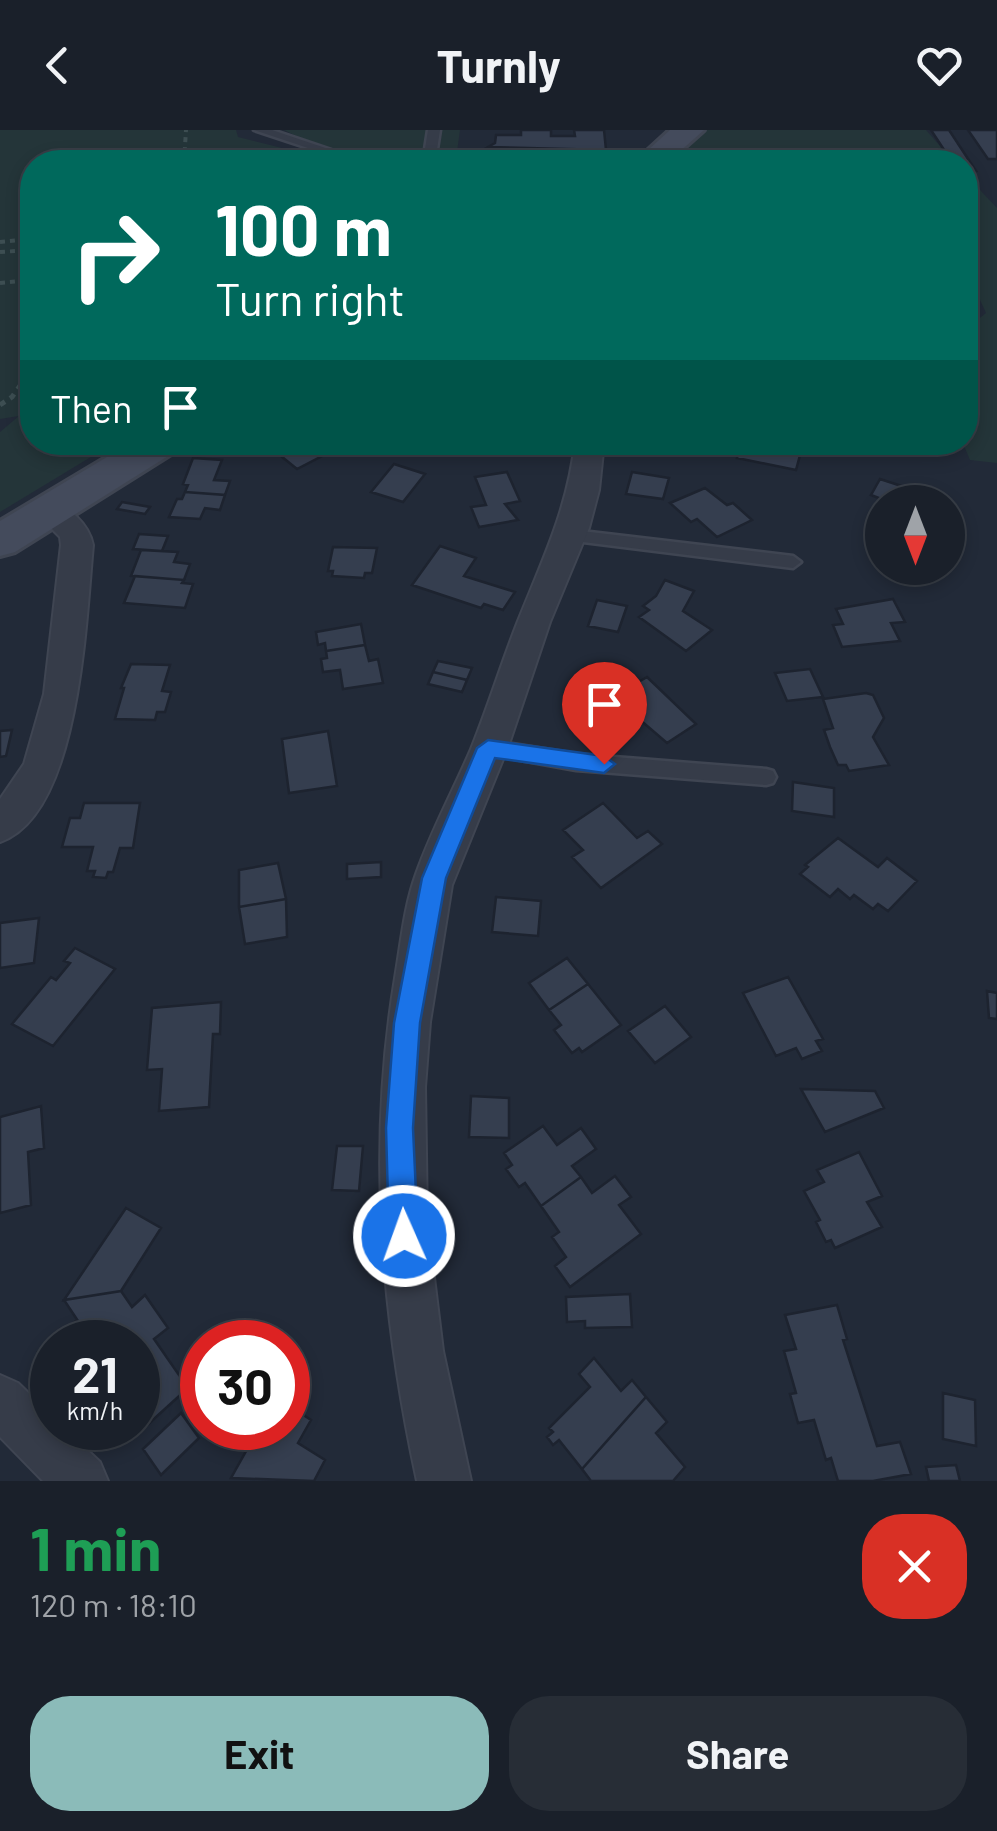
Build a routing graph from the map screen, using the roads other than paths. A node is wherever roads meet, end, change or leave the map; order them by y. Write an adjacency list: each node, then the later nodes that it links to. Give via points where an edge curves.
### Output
1 (260, 130): 3 (lane)
2 (689, 130): 4 (street)
3 (323, 150)
4 (665, 150)
5 (140, 455): 7 (street)
6 (589, 455): 8 (street)
7 (48, 510): 9 (street); 13 (street, via 75,533 77,545 62,678 43,764)
8 (573, 536): 10 (lane); 11 (street)
9 (0, 541)
10 (793, 562)
11 (488, 748): 12 (lane); 16 (street, via 434,878 407,1023 400,1128 404,1236 421,1375)
12 (766, 777)
13 (0, 826)
14 (0, 1401): 15 (street)
15 (81, 1481)
16 (444, 1481)

